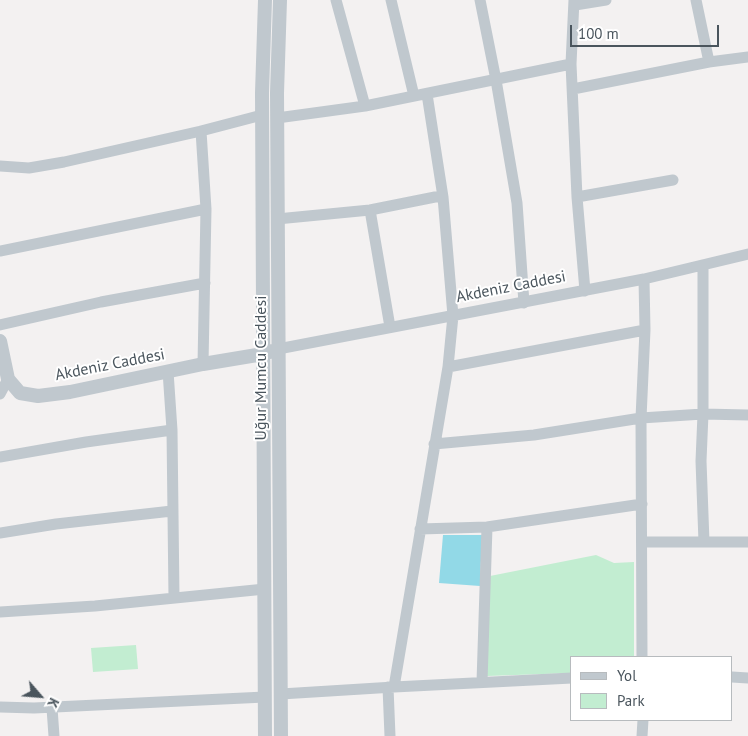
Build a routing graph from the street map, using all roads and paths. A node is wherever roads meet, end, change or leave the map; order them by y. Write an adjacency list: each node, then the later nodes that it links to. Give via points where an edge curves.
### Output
1 (265, 0): 17 (street, Uğur Mumcu Caddesi)
2 (280, 0): 18 (street, Uğur Mumcu Caddesi)
3 (336, 0): 16 (street)
4 (391, 0): 15 (street)
5 (480, 0): 12 (street)
6 (606, 0): 8 (street)
7 (696, 0): 10 (street)
8 (574, 2): 11 (street)
9 (748, 57): 10 (street)
10 (709, 62): 13 (street)
11 (571, 64): 12 (street); 13 (street)
12 (496, 80): 14 (street); 33 (street, via 517,203)
13 (573, 89): 23 (street)
14 (427, 94): 15 (street); 22 (street)
15 (414, 96): 16 (street)
16 (365, 106): 18 (street)
17 (262, 115): 19 (street); 40 (street, Uğur Mumcu Caddesi)
18 (277, 118): 26 (street, Uğur Mumcu Caddesi)
19 (201, 131): 20 (street, via 64,162 29,168); 24 (street)
20 (0, 166)
21 (673, 180): 23 (street)
22 (443, 197): 25 (street); 34 (street)
23 (577, 197): 32 (street)
24 (206, 210): 27 (street); 31 (street)
25 (370, 210): 26 (street); 36 (street)
26 (277, 219): 39 (street, Uğur Mumcu Caddesi)
27 (0, 251)
28 (748, 254): 29 (street, Akdeniz Caddesi)
29 (703, 265): 30 (street, Akdeniz Caddesi); 46 (street)
30 (644, 279): 32 (street, Akdeniz Caddesi); 37 (street)
31 (205, 283): 35 (street, via 101,302); 41 (street)
32 (585, 291): 33 (street, Akdeniz Caddesi)
33 (524, 303): 34 (street, Akdeniz Caddesi)
34 (453, 316): 36 (street, Akdeniz Caddesi); 42 (street)
35 (0, 326)
36 (390, 327): 39 (street, Akdeniz Caddesi)
37 (645, 330): 42 (street); 48 (street)
38 (0, 341): 44 (street)
39 (278, 349): 40 (street, Akdeniz Caddesi); 69 (street, Uğur Mumcu Caddesi)
40 (263, 354): 41 (street, Akdeniz Caddesi); 60 (street, Uğur Mumcu Caddesi)
41 (203, 364): 43 (street, Akdeniz Caddesi)
42 (448, 367): 50 (street)
43 (168, 372): 44 (street, Akdeniz Caddesi, via 38,396 20,393); 49 (street)
44 (8, 379): 45 (street)
45 (0, 394)
46 (703, 414): 47 (street); 48 (street); 58 (street)
47 (748, 415)
48 (642, 418): 50 (street, via 534,435); 52 (street)
49 (172, 430): 51 (street); 53 (street)
50 (434, 444): 55 (street)
51 (0, 457)
52 (642, 504): 54 (street); 57 (street)
53 (172, 511): 56 (street); 61 (street)
54 (487, 527): 55 (street); 67 (street)
55 (420, 529): 68 (street)
56 (0, 533)
57 (642, 542): 58 (street); 63 (street)
58 (704, 542): 59 (street)
59 (748, 542)
60 (264, 589): 61 (street); 70 (street, Uğur Mumcu Caddesi)
61 (174, 598): 62 (street)
62 (0, 612)
63 (642, 656)
64 (733, 677): 66 (street)
65 (570, 678): 67 (street)
66 (748, 678)
67 (482, 682): 68 (street)
68 (391, 687): 69 (street); 77 (street)
69 (281, 694): 76 (street, Uğur Mumcu Caddesi)
70 (265, 697): 72 (street); 75 (street, Uğur Mumcu Caddesi)
71 (0, 707): 72 (street)
72 (52, 708): 74 (street)
73 (643, 721): 78 (street)
74 (54, 736)
75 (266, 736)
76 (281, 736)
77 (390, 736)
78 (642, 736)

